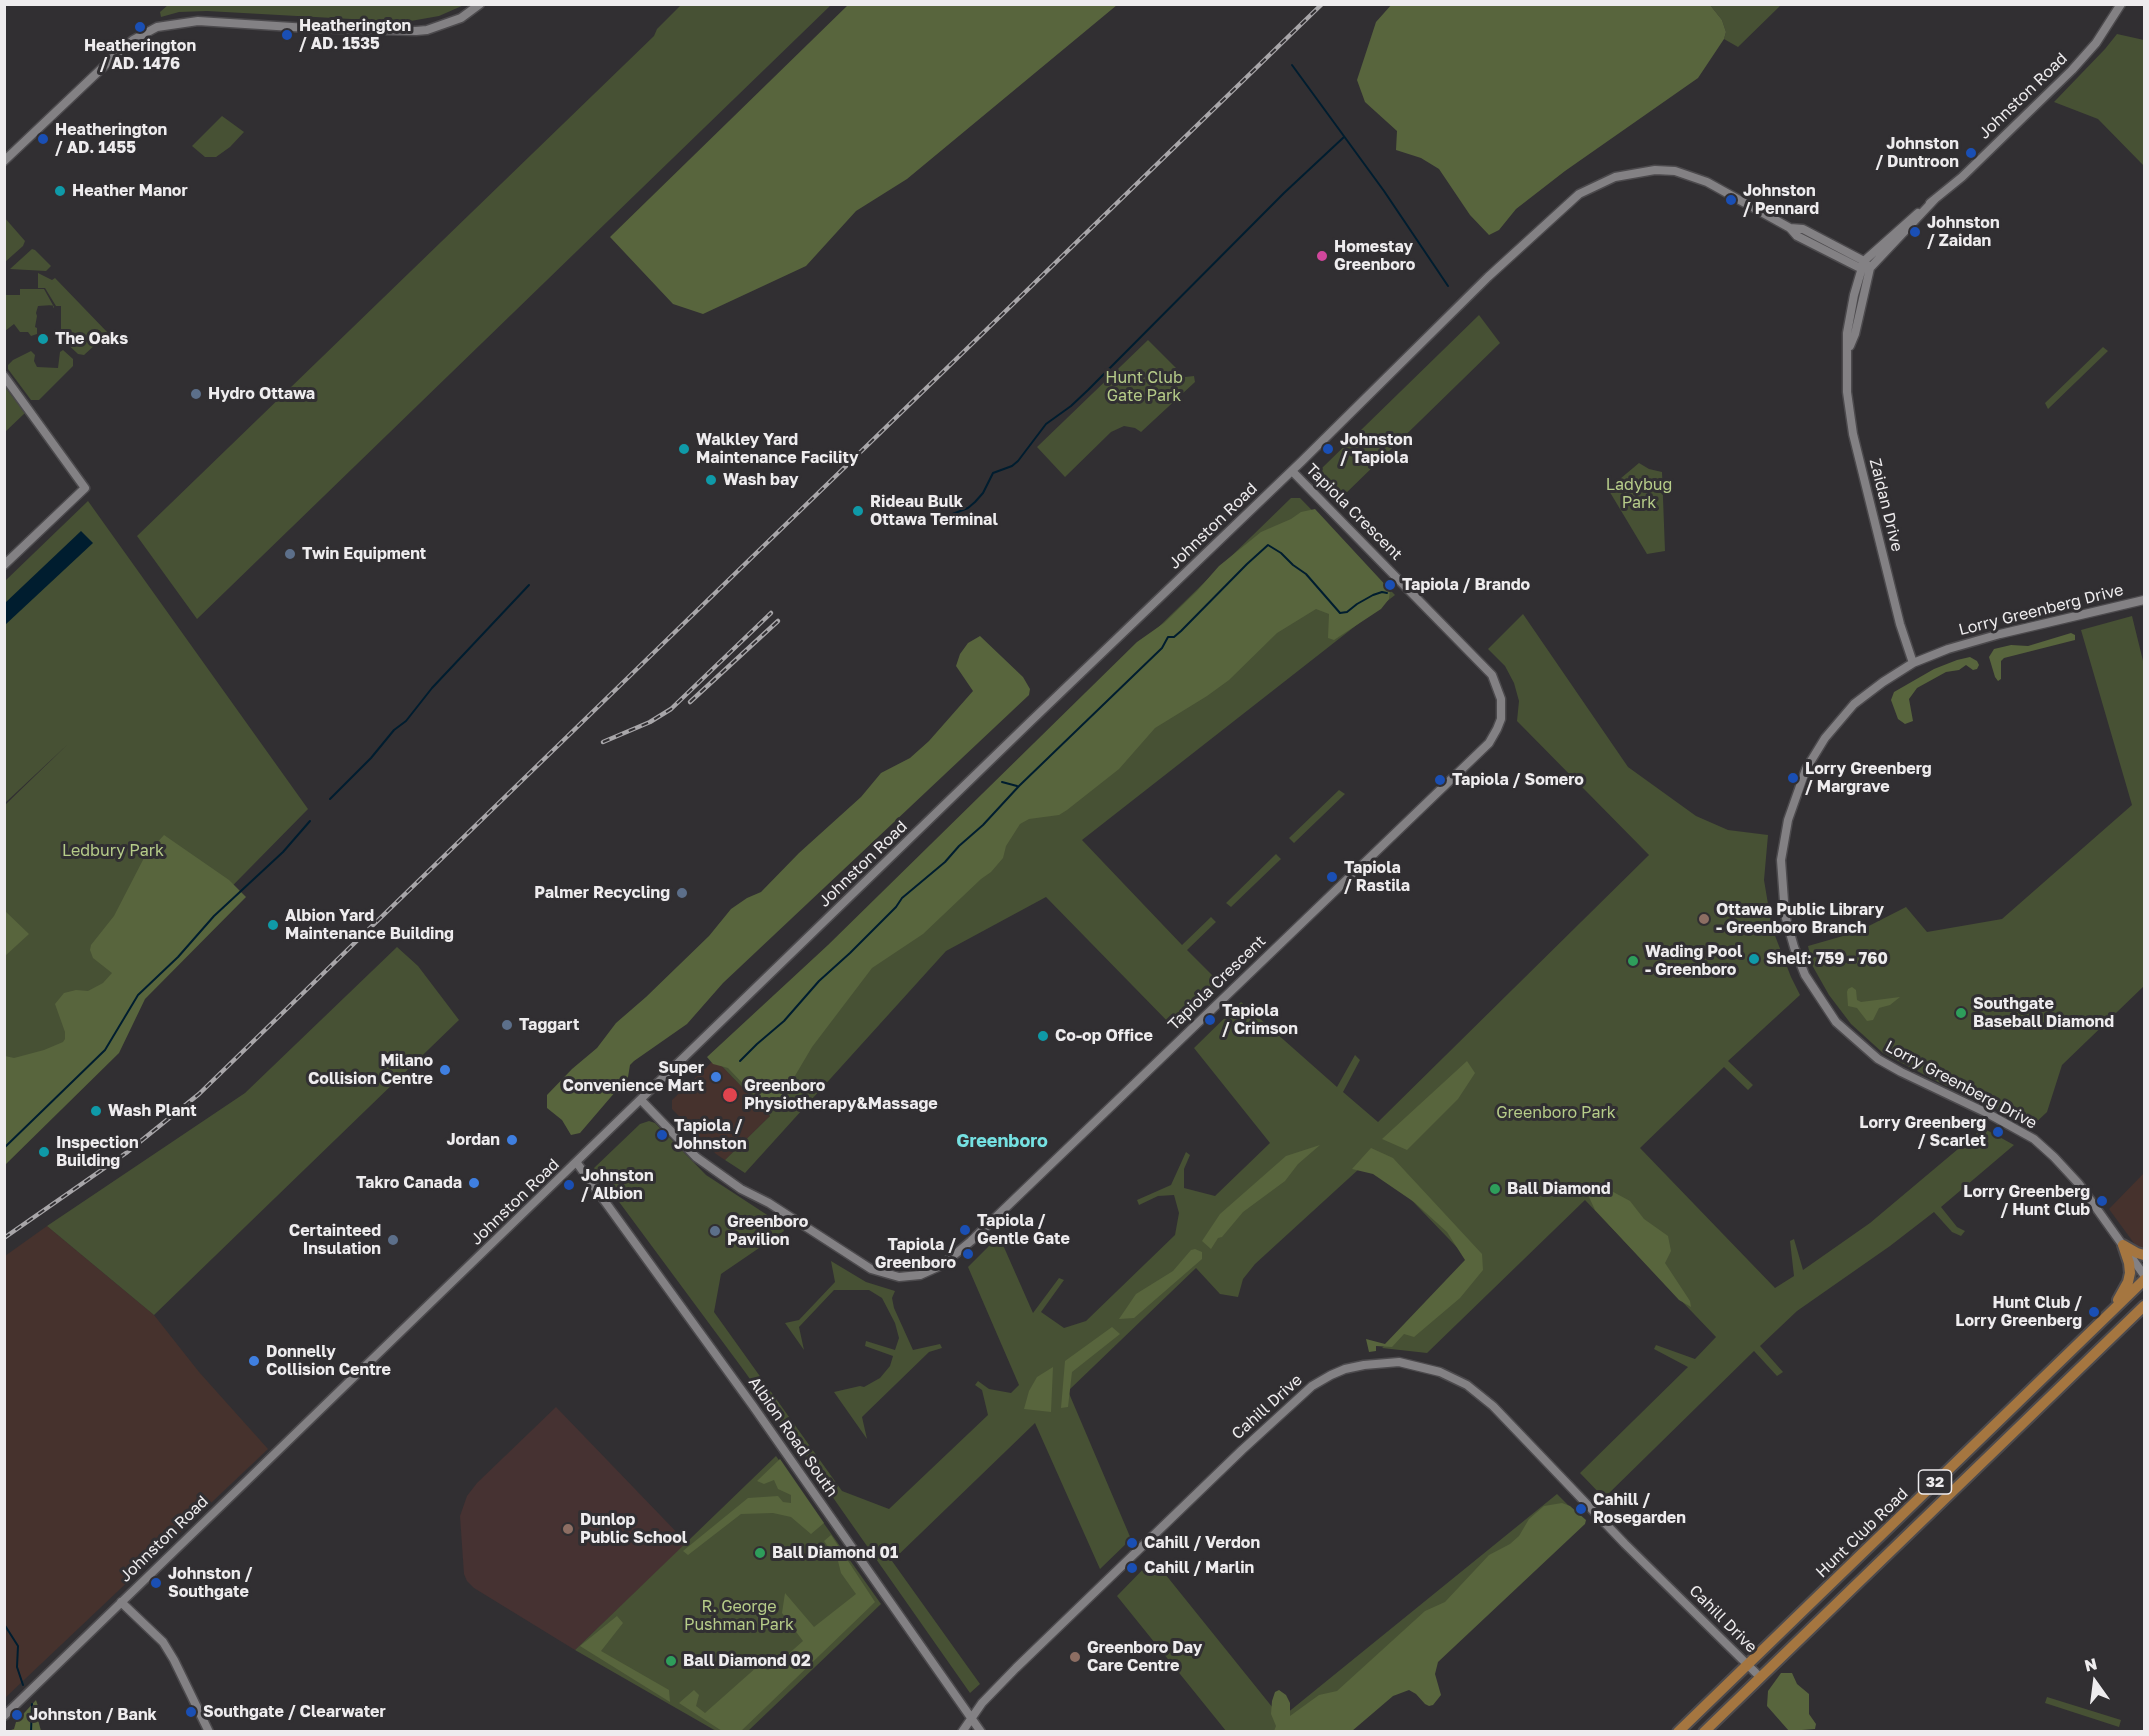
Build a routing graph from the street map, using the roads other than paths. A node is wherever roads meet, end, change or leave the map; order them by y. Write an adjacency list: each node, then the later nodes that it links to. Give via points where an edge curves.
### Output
1 (480, 4): 3 (street, via 461,18 416,32 198,21 158,27 119,52)
2 (2121, 4): 4 (street, Johnston Road, via 2096,44 2072,70)
3 (4, 161)
4 (1864, 266): 6 (street, Johnston Road, via 1797,236 1790,228 1707,182 1675,171 1636,172 1596,184 1579,194 1491,275); 9 (street, Zaidan Drive, via 1847,333 1847,392 1853,434 1900,624)
5 (4, 375): 7 (street, via 86,488)
6 (1293, 471): 10 (street, Johnston Road); 10 (street, Tapiola Crescent, via 1492,675 1501,699 1501,718 1489,743 968,1244 942,1265 920,1275 899,1277 870,1269 716,1172 696,1157)
7 (4, 565)
8 (2145, 600): 9 (street, Lorry Greenberg Drive, via 2000,634)
9 (1914, 663): 12 (street, Lorry Greenberg Drive, via 1854,704 1825,738 1799,786 1781,861 1785,915 1794,946 1820,1000 1846,1033 1893,1068 2034,1139 2079,1184)
10 (641, 1100): 11 (street, Johnston Road)
11 (577, 1163): 18 (street, Johnston Road); 22 (street, Albion Road South)
12 (2124, 1245): 13 (main road); 14 (street, Lorry Greenberg Drive); 17 (main road, via 2129,1278)
13 (2145, 1255)
14 (2145, 1275)
15 (2145, 1280): 17 (main road, Hunt Club Road / 32)
16 (2145, 1306): 20 (main road, Hunt Club Road / 32)
17 (2111, 1311): 19 (main road, Hunt Club Road / 32)
18 (121, 1602): 21 (street, Johnston Road); 23 (street, via 163,1642)
19 (1747, 1664): 20 (street, Cahill Drive); 22 (street, Cahill Drive, via 1493,1407 1467,1385 1440,1372 1399,1362 1364,1365 1331,1375 1312,1386 1016,1668); 26 (main road, Hunt Club Road / 32)
20 (1760, 1677): 27 (main road, Hunt Club Road / 32)
21 (4, 1716)
22 (971, 1718): 24 (street, Cahill Drive); 25 (street, Albion Road South)
23 (209, 1731)
24 (962, 1731)
25 (981, 1731)
26 (1678, 1731)
27 (1704, 1731)

